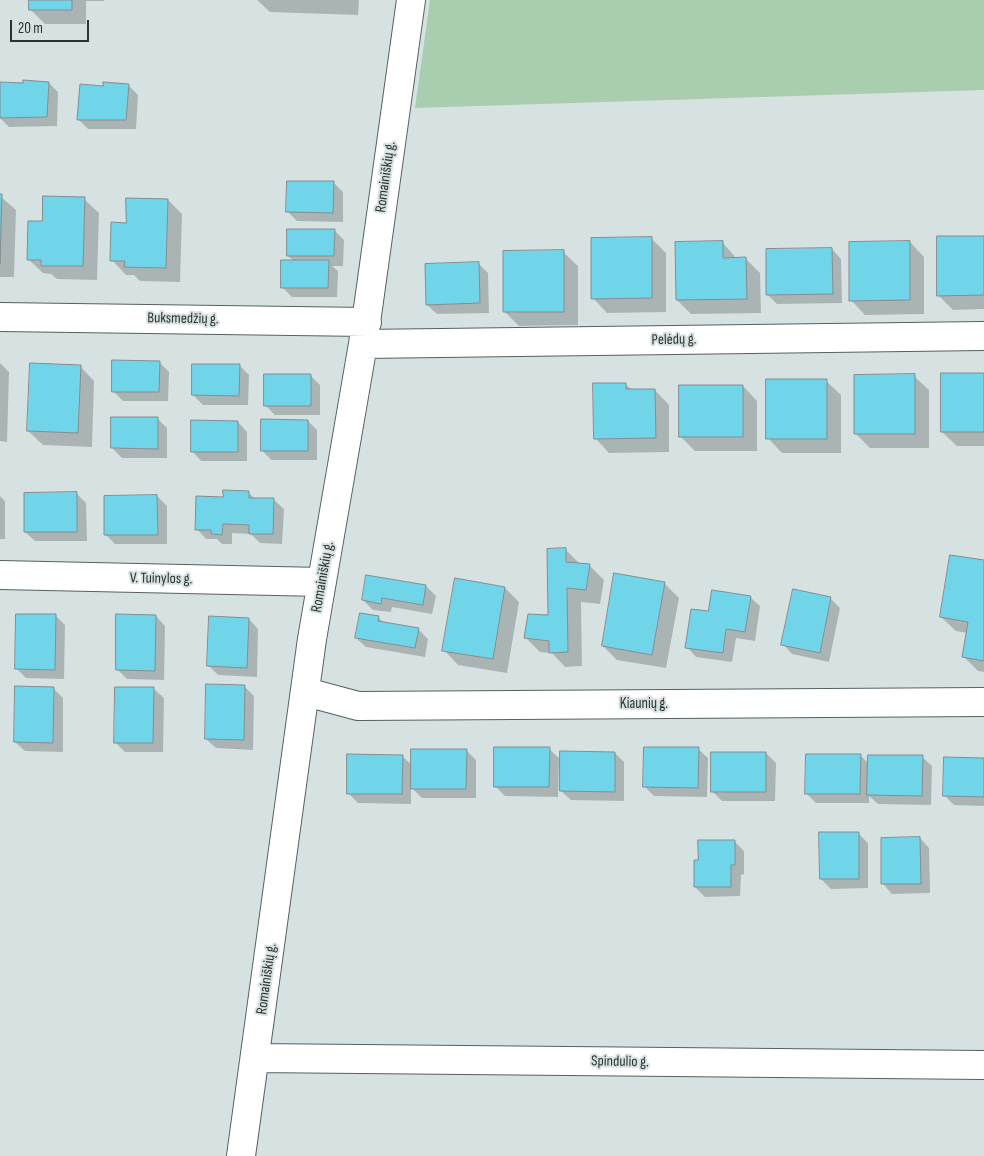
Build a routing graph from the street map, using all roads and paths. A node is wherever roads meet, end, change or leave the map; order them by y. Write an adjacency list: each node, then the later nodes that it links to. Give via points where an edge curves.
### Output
1 (412, 0): 3 (street, Romainiškių g.)
2 (0, 318): 3 (street, Buksmedžių g.)
3 (365, 333): 4 (street, Pelėdų g.); 6 (street, Romainiškių g.)
4 (984, 336)
5 (0, 576): 6 (street, V. Tuinylos g.)
6 (322, 582): 7 (street, Romainiškių g.)
7 (306, 692): 8 (street, Kiaunių g., via 358,706); 9 (street, Romainiškių g.)
8 (984, 702)
9 (256, 1058): 10 (street, Spindulio g.); 11 (street, Romainiškių g.)
10 (984, 1065)
11 (241, 1156)

